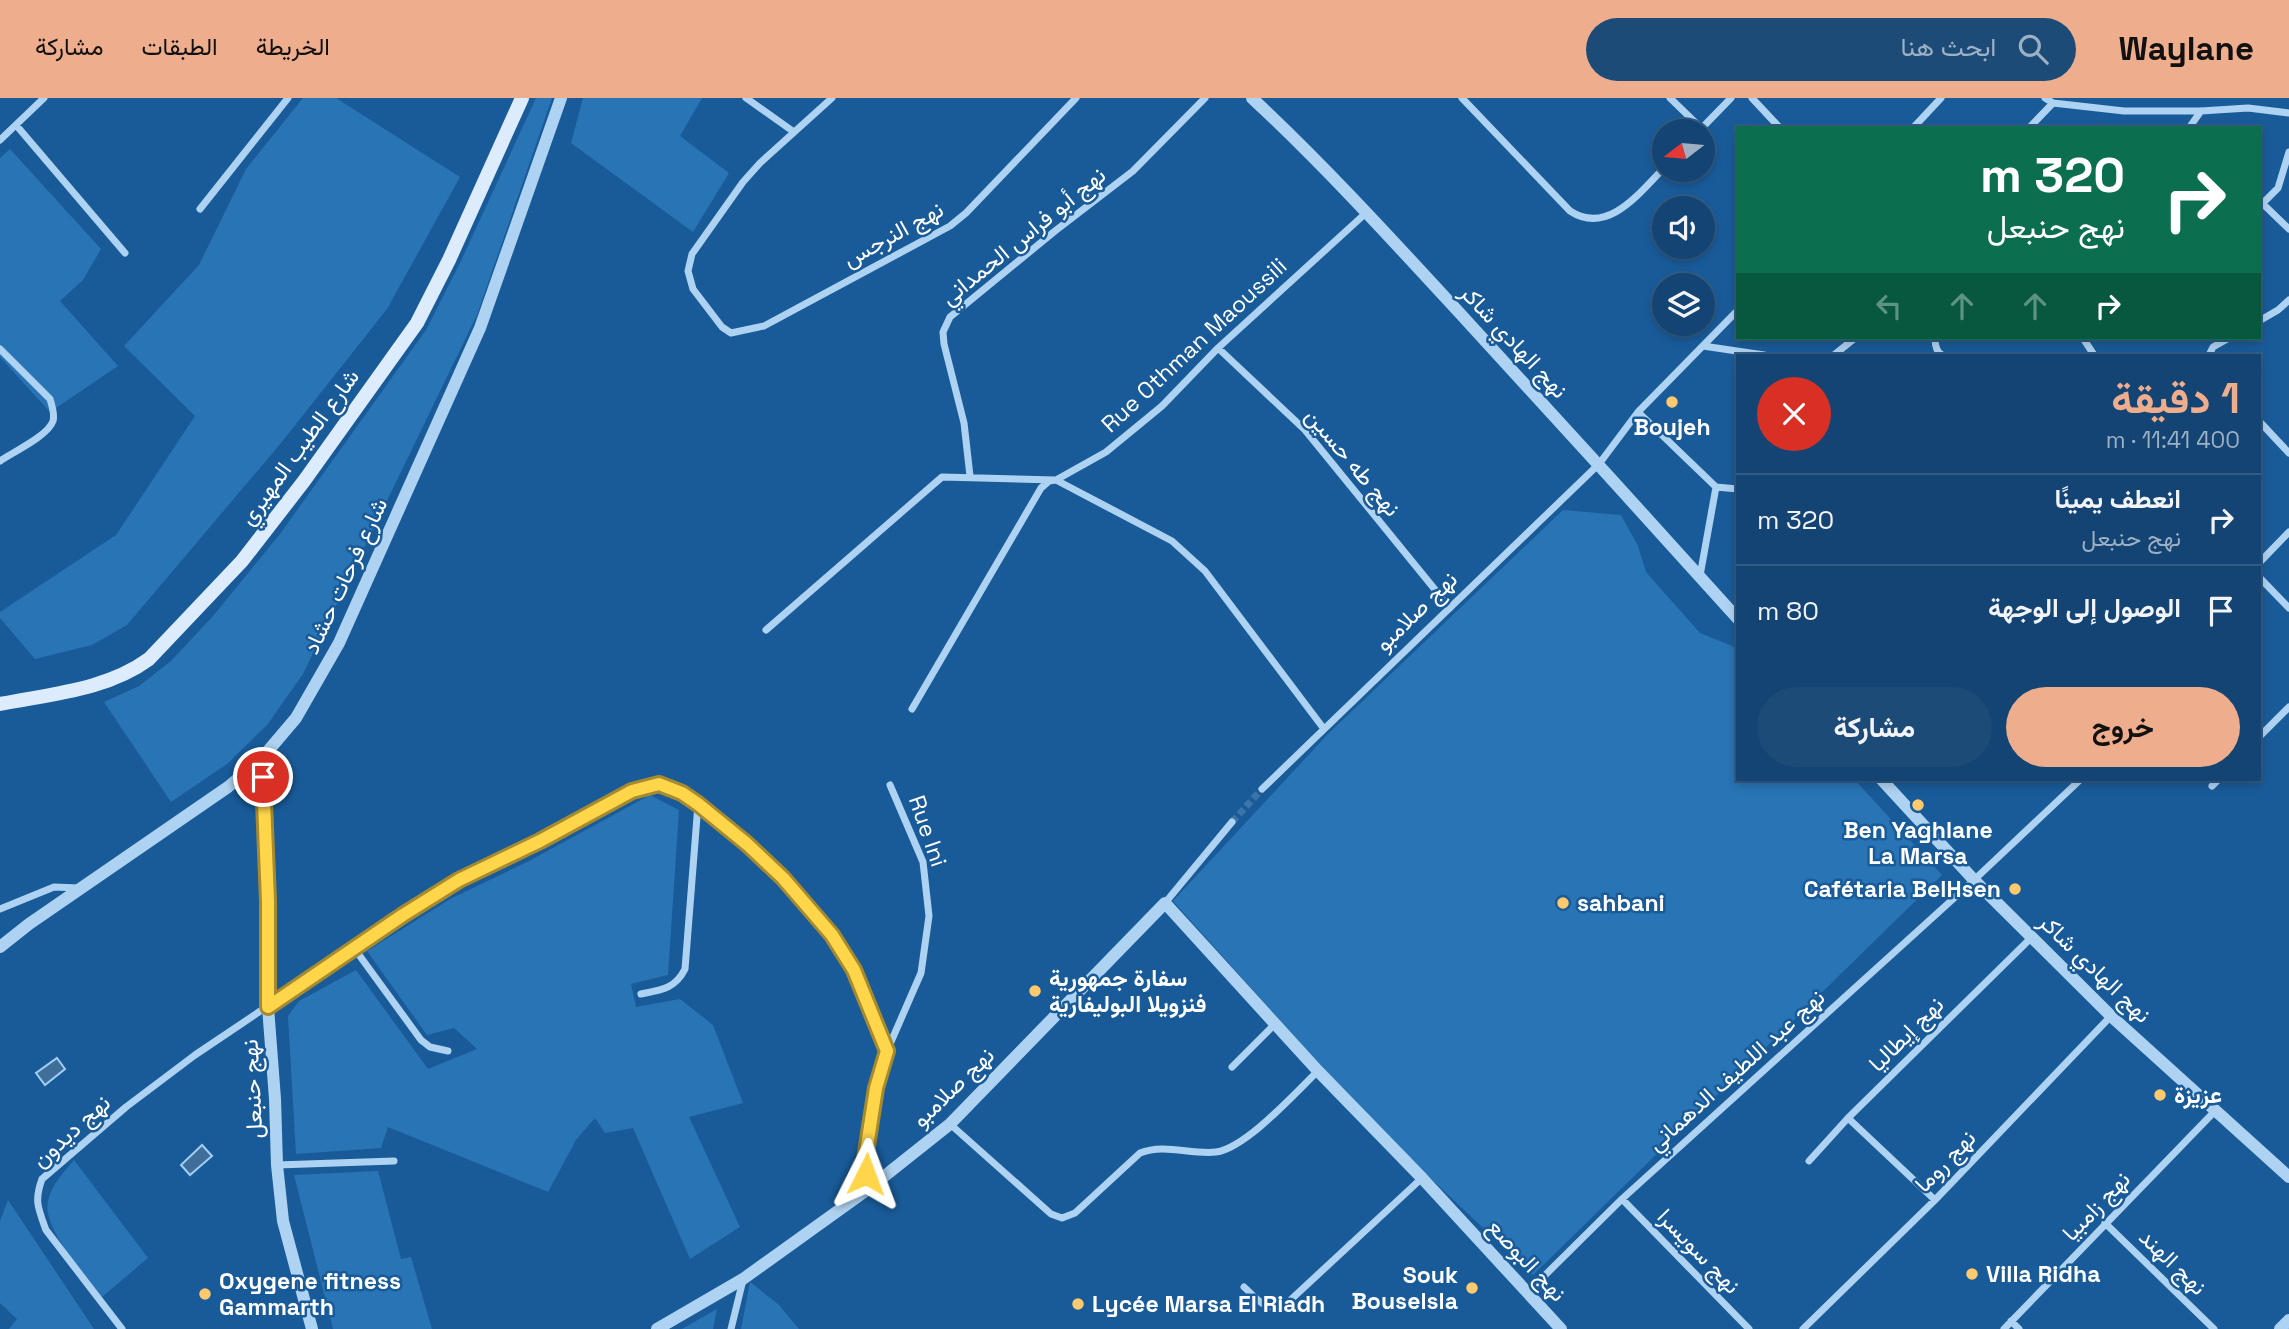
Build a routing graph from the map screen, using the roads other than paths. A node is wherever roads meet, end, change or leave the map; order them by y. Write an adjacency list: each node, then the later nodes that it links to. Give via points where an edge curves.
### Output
1 (44, 98): 21 (street)
2 (288, 98): 31 (street)
3 (522, 98): 63 (main road, شارع الطيب المهيري, via 417,323 242,561 135,670 73,690)
4 (561, 98): 68 (street, شارع فرحات حشاد, via 480,328 383,548 316,684 296,718)
5 (746, 98): 26 (street)
6 (832, 98): 26 (street)
7 (1076, 98): 26 (street, نهج النرجس, via 950,226 764,326 731,333 693,289 688,271 692,254 743,182)
8 (1205, 98): 51 (street, نهج أبو فراس الحمداني, via 1133,171 950,317 943,332 944,344 964,423)
9 (1252, 98): 32 (street, نهج الهادي شاكر)
10 (1462, 98): 29 (street, via 1570,211 1584,218 1614,214)
11 (1670, 98): 19 (street)
12 (1731, 98): 20 (street)
13 (1752, 98): 22 (street)
14 (1941, 98): 23 (street)
15 (2045, 98): 16 (street)
16 (2053, 103): 17 (street, via 2124,111); 24 (street)
17 (2201, 111): 18 (street, via 2248,108); 25 (street)
18 (2289, 113)
19 (1690, 119)
20 (1711, 119)
21 (16, 124): 27 (street); 34 (street)
22 (1778, 126)
23 (1915, 126)
24 (2031, 126)
25 (2190, 126)
26 (794, 132)
27 (0, 140)
28 (2289, 152): 30 (street, via 2278,188)
29 (1652, 179)
30 (2261, 205): 33 (street)
31 (200, 209)
32 (1367, 212): 41 (street, Rue Othman Maoussili); 50 (street, نهج الهادي شاكر)
33 (2289, 229)
34 (125, 253)
35 (2289, 300): 37 (street)
36 (1736, 312): 40 (street, نهج صلامبو)
37 (2261, 320)
38 (1853, 340): 44 (street)
39 (2225, 340): 45 (street)
40 (1703, 346): 43 (street); 46 (street, نهج صلامبو)
41 (1218, 348): 52 (street, Rue Othman Maoussili, via 1128,435); 59 (street, نهج طه حسين, via 1305,430)
42 (0, 349): 49 (street, via 50,399 53,410 47,432)
43 (1757, 354)
44 (1835, 354)
45 (2210, 354)
46 (1638, 412): 50 (street, نهج صلامبو); 53 (street)
47 (2261, 423): 48 (street)
48 (2289, 453)
49 (0, 461)
50 (1599, 464): 57 (street, نهج الهادي شاكر); 59 (street, نهج صلامبو)
51 (970, 476): 52 (street); 62 (street, via 937,480)
52 (1056, 480): 65 (street, Rue Othman Maoussili, via 1049,481 1037,495); 66 (street, via 1151,528 1184,551 1205,571)
53 (1716, 487): 54 (street); 57 (street)
54 (1736, 489)
55 (2289, 532): 56 (street)
56 (2261, 561)
57 (1700, 577): 61 (street, نهج الهادي شاكر)
58 (2261, 580): 60 (street)
59 (1450, 608): 66 (street, نهج صلامبو)
60 (2289, 608)
61 (1736, 618)
62 (766, 631)
63 (0, 704)
64 (2289, 707): 67 (street)
65 (912, 709)
66 (1324, 729): 74 (street, نهج صلامبو)
67 (2261, 735)
68 (262, 758): 78 (street, شارع فرحات حشاد, via 229,787); 85 (street, نهج حنبعل)
69 (1883, 781): 77 (street, نهج الهادي شاكر)
70 (2079, 781): 77 (street, نهج عبد اللطيف الدهماني)
71 (2217, 781): 73 (street)
72 (890, 785): 89 (street, Rue Ini, via 923,862 929,916 921,973)
73 (2211, 786)
74 (1262, 789)
75 (698, 804): 83 (street, نهج ديدون, via 659,784 632,791 459,880); 84 (street, via 685,969 672,986); 89 (street, نهج ديدون, via 783,878 832,935 854,970)
76 (1232, 822): 79 (street, نهج صلامبو)
77 (1974, 880): 81 (street, نهج الهادي شاكر); 101 (street, نهج عبد اللطيف الدهماني)
78 (83, 888): 80 (street, via 54,887); 82 (street, شارع فرحات حشاد)
79 (1165, 902): 87 (street, نهج البوصع); 94 (street, نهج صلامبو)
80 (0, 909)
81 (2032, 936): 86 (street, نهج الهادي شاكر); 93 (street, نهج إيطاليا)
82 (0, 947)
83 (354, 948): 85 (street, نهج ديدون); 88 (street, via 421,1040)
84 (640, 994)
85 (268, 1007): 97 (street, نهج حنبعل); 109 (street, نهج ديدون, via 126,1107 42,1179 36,1195 46,1230)
86 (2111, 1016): 92 (street, نهج الهادي شاكر); 102 (street, نهج روما)
87 (1276, 1023): 90 (street); 91 (street, نهج البوصع)
88 (448, 1051)
89 (887, 1051): 100 (street, Rue Ini, via 865,1159)
90 (1232, 1067)
91 (1318, 1071): 94 (street, via 1241,1143 1214,1152 1152,1149 1140,1153 1074,1213 1062,1218 1051,1214); 99 (street, نهج البوصع)
92 (2216, 1110): 98 (street, نهج الهادي شاكر); 103 (street, نهج زامبيا)
93 (1848, 1118): 96 (street, نهج إيطاليا); 102 (street)
94 (950, 1124): 100 (street, نهج صلامبو)
95 (394, 1161): 97 (street)
96 (1809, 1161)
97 (277, 1166): 110 (street, نهج حنبعل, via 283,1221)
98 (2289, 1177)
99 (1422, 1178): 105 (street, via 1284,1306 1265,1306); 106 (street, نهج البوصع)
100 (867, 1190): 104 (street, نهج صلامبو)
101 (1622, 1199): 106 (street, نهج عبد اللطيف الدهماني); 114 (street, نهج سويسرا)
102 (1935, 1200): 115 (street, نهج روما)
103 (2105, 1223): 108 (street, نهج زامبيا); 118 (street, نهج الهند)
104 (743, 1279): 111 (street, نهج صلامبو); 112 (street)
105 (1244, 1287)
106 (1528, 1292): 113 (street, نهج البوصع)
107 (2289, 1320): 119 (street)
108 (2011, 1321): 116 (street, نهج زامبيا); 117 (street)
109 (122, 1329)
110 (312, 1329)
111 (657, 1329)
112 (731, 1329)
113 (1561, 1329)
114 (1749, 1329)
115 (1803, 1329)
116 (2004, 1329)
117 (2019, 1329)
118 (2214, 1329)
119 (2280, 1329)

